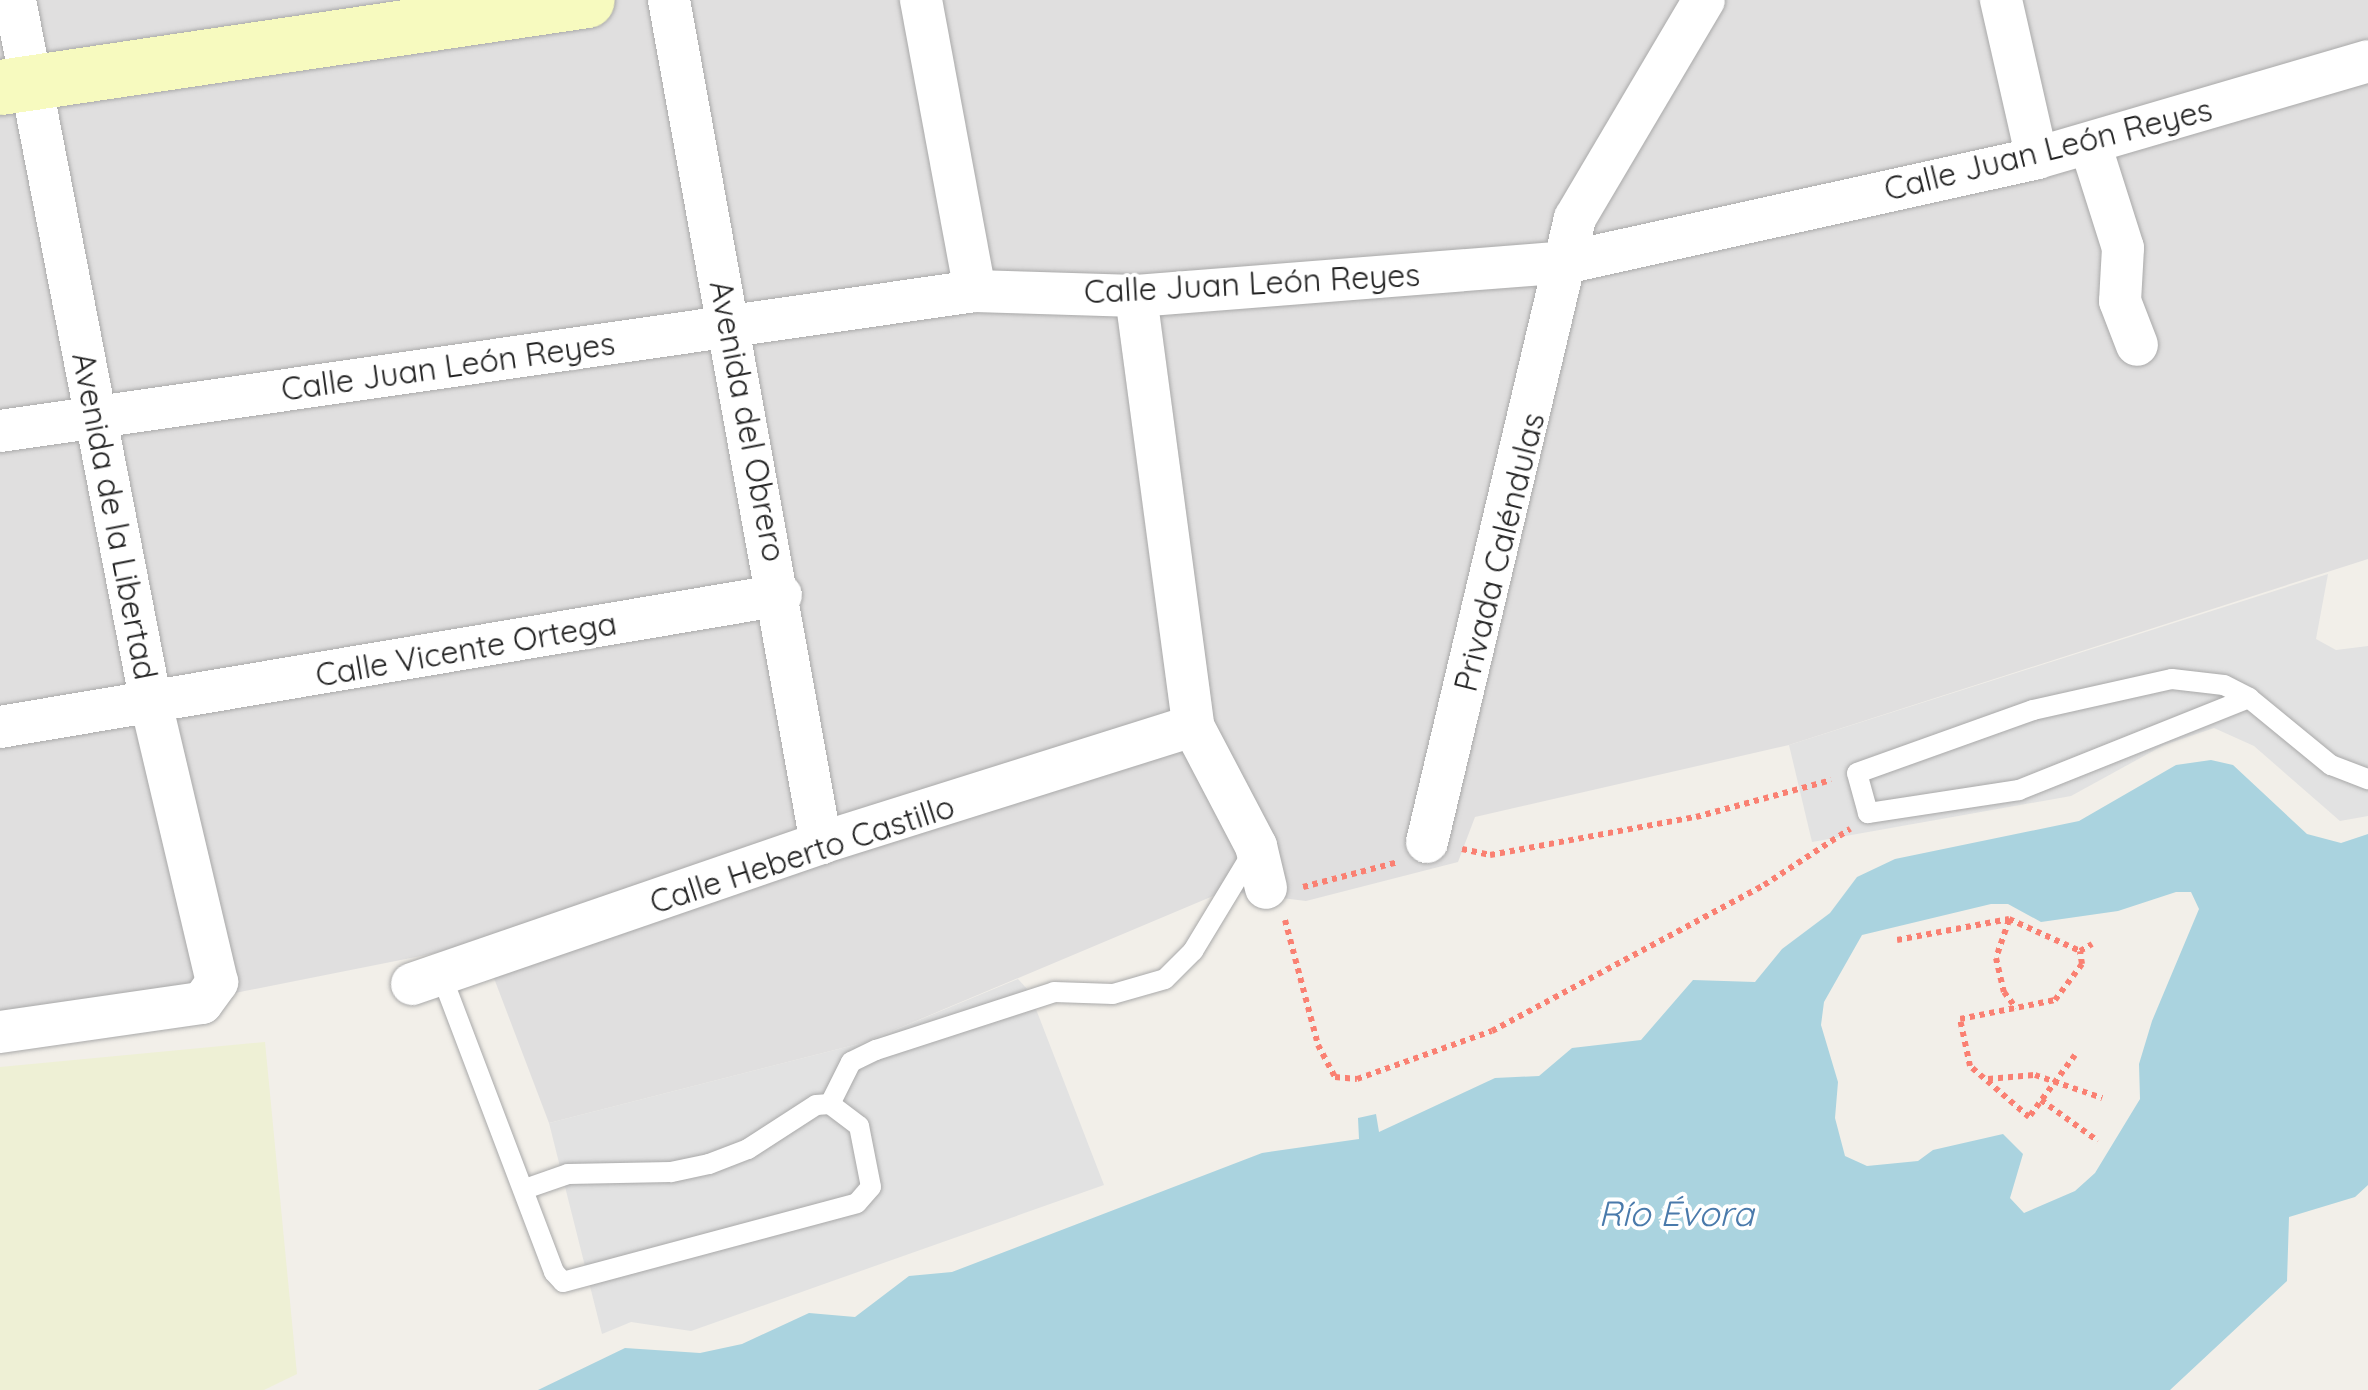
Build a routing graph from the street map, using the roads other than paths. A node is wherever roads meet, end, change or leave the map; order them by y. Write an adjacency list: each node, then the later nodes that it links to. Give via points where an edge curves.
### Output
1 (15, 0): 8 (street, Avenida de la Libertad)
2 (587, 0): 8 (street)
3 (669, 0): 14 (street, Avenida del Obrero)
4 (921, 0): 12 (street)
5 (1704, 0): 11 (street, Privada Caléndulas, via 1575,218)
6 (2001, 0): 10 (street)
7 (2368, 60): 9 (street, Calle Juan León Reyes)
8 (15, 84): 16 (street, Avenida de la Libertad)
9 (2090, 144): 10 (street, Calle Juan León Reyes); 15 (street, via 2123,248 2120,301)
10 (2038, 158): 11 (street, Calle Juan León Reyes)
11 (1569, 262): 13 (street, Calle Juan León Reyes); 26 (street, Privada Caléndulas)
12 (975, 290): 13 (street, Calle Juan León Reyes); 14 (street, Calle Juan León Reyes)
13 (1136, 296): 21 (street)
14 (730, 325): 16 (street, Calle Juan León Reyes); 18 (street, Avenida del Obrero)
15 (2137, 344)
16 (98, 418): 17 (street, Calle Juan León Reyes); 20 (street, Avenida de la Libertad)
17 (0, 431)
18 (780, 595): 20 (street, Calle Vicente Ortega); 24 (street, Avenida del Obrero)
19 (2249, 698): 19 (lane, via 2058,780 1868,813 1858,772 2033,710 2146,682 2200,680); 23 (lane, via 2332,765)
20 (151, 703): 22 (street, Calle Vicente Ortega); 29 (street, Avenida de la Libertad, via 216,966 213,993 180,1007)
21 (1194, 726): 24 (street, Calle Heberto Castillo); 25 (street)
22 (0, 727)
23 (2368, 779)
24 (821, 843): 28 (street, Calle Heberto Castillo)
25 (1256, 846): 27 (street); 30 (lane, via 1193,952 1165,979 1113,994 1054,992 876,1050 851,1062)
26 (1418, 850)
27 (1272, 890)
28 (427, 981): 31 (lane)
29 (0, 1032)
30 (830, 1104): 31 (lane, via 816,1105 748,1149 708,1164 672,1172 568,1174); 31 (lane, via 859,1126 871,1186 866,1196 658,1261 563,1282)
31 (525, 1189)

